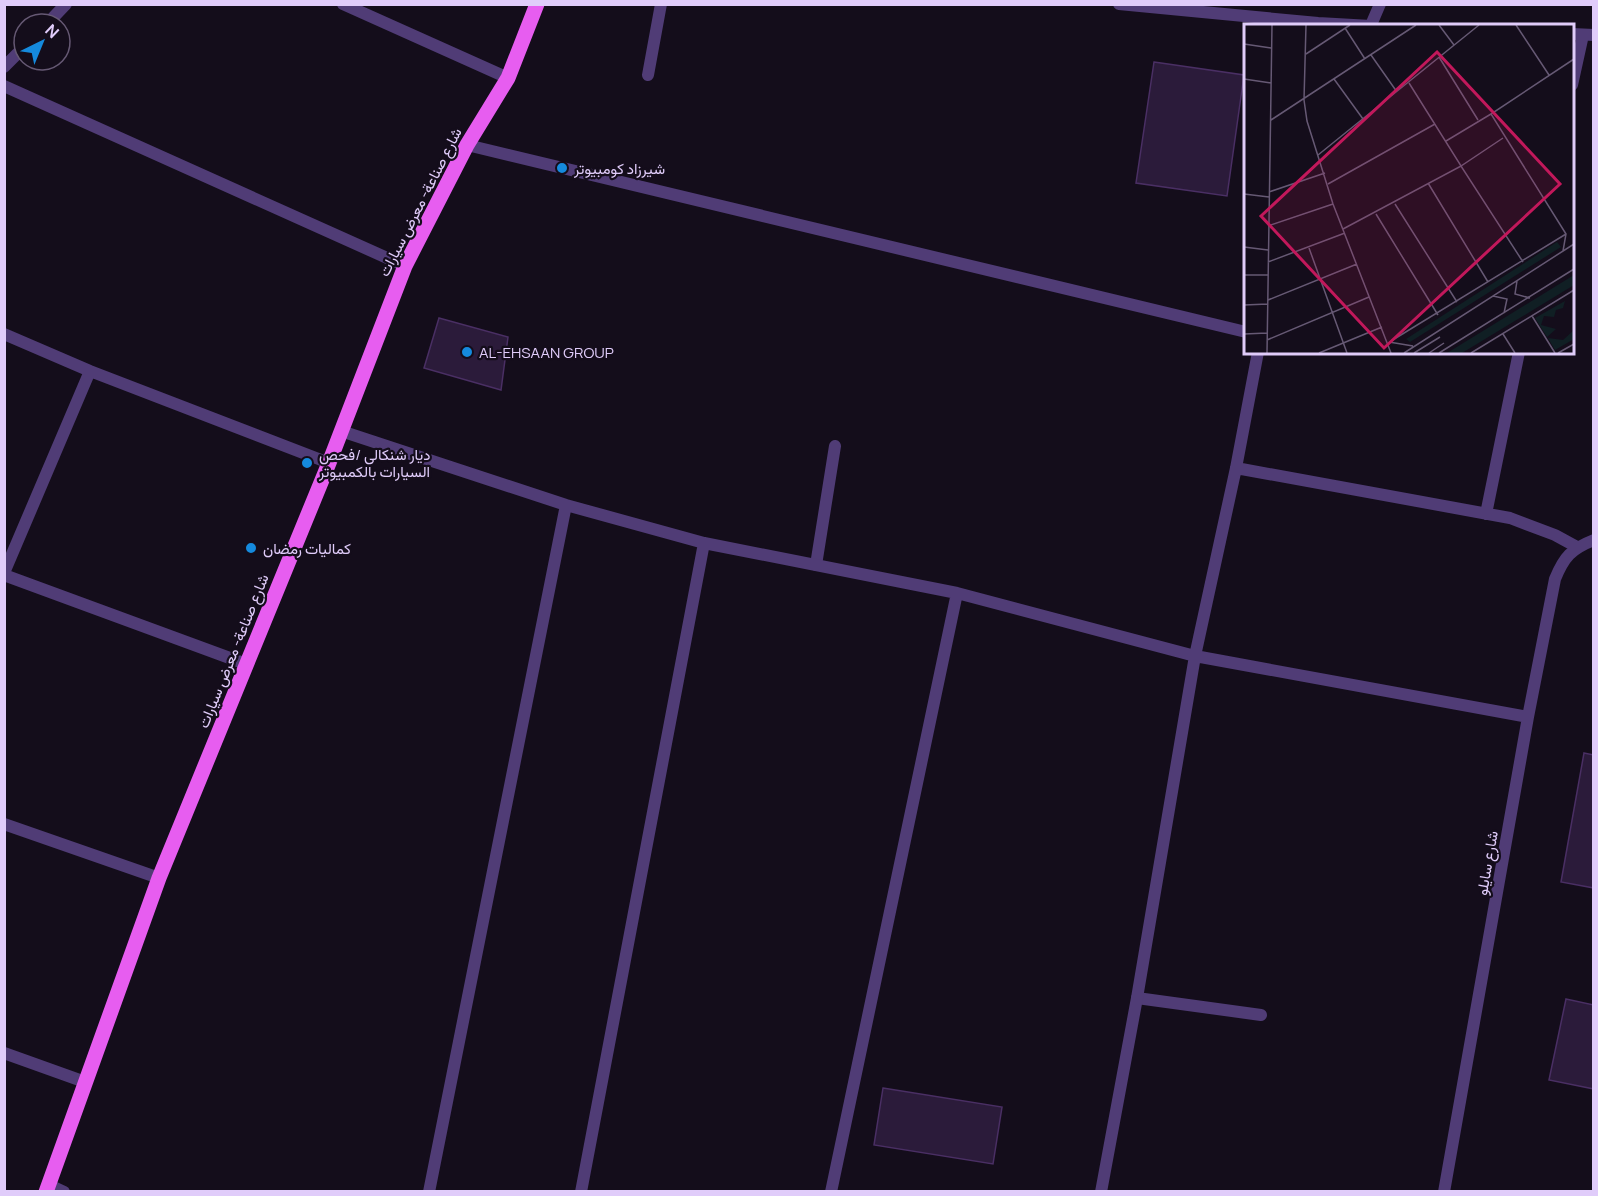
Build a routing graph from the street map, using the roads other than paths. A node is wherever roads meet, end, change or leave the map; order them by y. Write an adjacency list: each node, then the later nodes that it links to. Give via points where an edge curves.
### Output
1 (343, 4): 12 (street)
2 (537, 4): 12 (main road, شارع صناعة- معرض سيارات)
3 (661, 4): 10 (street)
4 (1119, 4): 6 (street)
5 (1380, 4): 8 (street)
6 (1219, 9): 7 (street)
7 (1318, 24)
8 (1372, 24)
9 (1583, 35): 11 (street)
10 (648, 75)
11 (1574, 76)
12 (508, 78): 14 (main road, شارع صناعة- معرض سيارات)
13 (4, 86): 15 (street)
14 (467, 145): 15 (main road, شارع صناعة- معرض سيارات); 16 (street)
15 (405, 266): 21 (main road, شارع صناعة- معرض سيارات)
16 (1244, 332)
17 (4, 334): 20 (street)
18 (1258, 354): 24 (street)
19 (1519, 354): 26 (street)
20 (90, 371): 23 (street); 31 (street)
21 (341, 431): 23 (main road, شارع صناعة- معرض سيارات); 25 (street)
22 (835, 446): 30 (street)
23 (329, 463): 34 (main road, شارع صناعة- معرض سيارات)
24 (1236, 468): 26 (street); 33 (street)
25 (566, 505): 28 (street); 44 (street)
26 (1486, 514): 29 (street, via 1533,526)
27 (1593, 540): 29 (street, شارع سايلو)
28 (704, 543): 30 (street); 45 (street)
29 (1577, 547): 35 (street, شارع سايلو, via 1563,561 1556,579)
30 (816, 565): 32 (street)
31 (4, 574): 34 (street)
32 (957, 593): 33 (street); 46 (street)
33 (1195, 656): 35 (street); 38 (street)
34 (246, 664): 37 (main road, شارع صناعة- معرض سيارات)
35 (1528, 717): 48 (street, شارع سايلو)
36 (4, 824): 37 (street)
37 (159, 878): 41 (main road, شارع صناعة- معرض سيارات)
38 (1137, 998): 39 (street); 47 (street)
39 (1261, 1015)
40 (4, 1053): 41 (street)
41 (85, 1082): 42 (main road, شارع صناعة- معرض سيارات)
42 (49, 1188): 43 (street)
43 (64, 1191)
44 (429, 1191)
45 (581, 1191)
46 (831, 1191)
47 (1101, 1191)
48 (1444, 1191)

